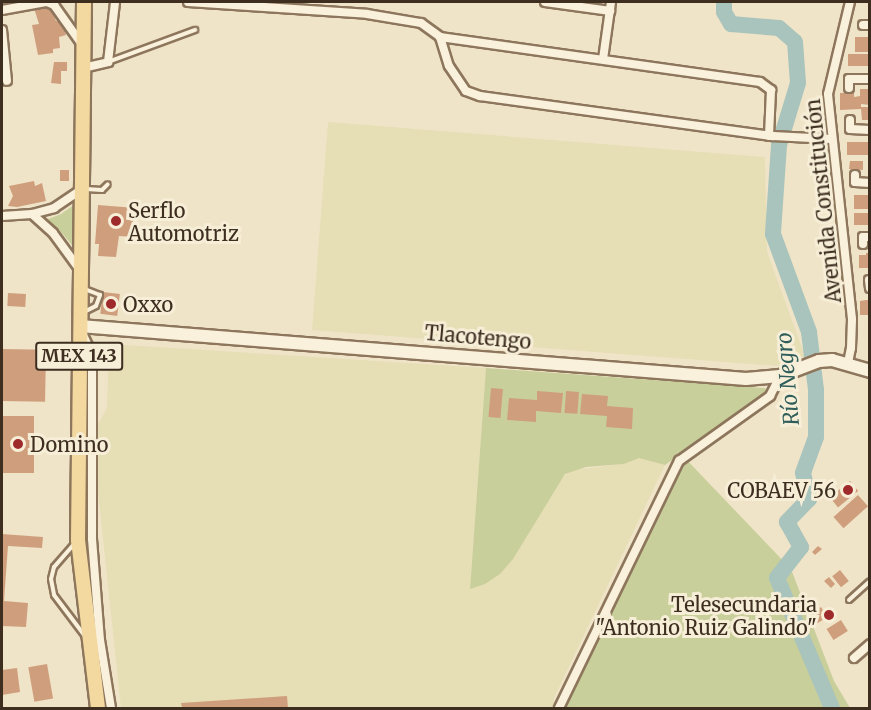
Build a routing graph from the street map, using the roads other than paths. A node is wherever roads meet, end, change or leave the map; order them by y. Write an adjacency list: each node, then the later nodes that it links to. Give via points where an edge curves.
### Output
1 (84, 2): 12 (main road, MEX 143)
2 (115, 2): 14 (street)
3 (188, 2): 11 (street, via 367,14 421,22)
4 (545, 2): 8 (street)
5 (611, 2): 8 (street)
6 (850, 2): 22 (street, Avenida Constitución, via 829,82)
7 (2, 10): 12 (street, via 47,2 54,5)
8 (610, 11): 13 (street)
9 (2, 30): 17 (street)
10 (195, 30): 14 (lane)
11 (440, 37): 13 (street); 21 (street, via 448,66 466,91 480,96)
12 (84, 46): 15 (main road, MEX 143)
13 (603, 59): 21 (street, via 760,82 771,90)
14 (108, 62): 15 (street)
15 (83, 68): 26 (main road, MEX 143)
16 (870, 79): 18 (street, via 849,79)
17 (7, 81)
18 (849, 88)
19 (850, 120): 20 (street, via 850,129)
20 (870, 130)
21 (771, 136): 22 (street)
22 (831, 139): 36 (street, Avenida Constitución, via 852,319)
23 (855, 175): 24 (street, via 855,182)
24 (870, 183)
25 (108, 184): 26 (lane, via 102,189)
26 (82, 189): 27 (street, via 54,208); 31 (main road, MEX 143)
27 (32, 214): 28 (street); 31 (street, via 60,241)
28 (2, 216)
29 (870, 237): 30 (street, via 863,237)
30 (863, 244)
31 (81, 272): 33 (main road, MEX 143)
32 (869, 280): 34 (street)
33 (80, 288): 35 (main road, MEX 143); 35 (lane, via 100,295 96,306)
34 (870, 288)
35 (80, 320): 38 (street, Tlacotengo, via 746,379); 39 (main road, MEX 143); 46 (street, via 92,354 92,539 100,640)
36 (848, 363): 37 (street, Tlacotengo); 38 (street, Tlacotengo, via 819,361)
37 (870, 371)
38 (780, 376): 47 (street, via 770,396 679,461)
39 (78, 540): 42 (main road, MEX 143); 42 (lane, via 54,567 51,579 54,594)
40 (870, 582): 41 (lane)
41 (849, 600)
42 (88, 640): 45 (main road, MEX 143)
43 (870, 644): 44 (street)
44 (854, 658)
45 (98, 708)
46 (111, 708)
47 (559, 708)

